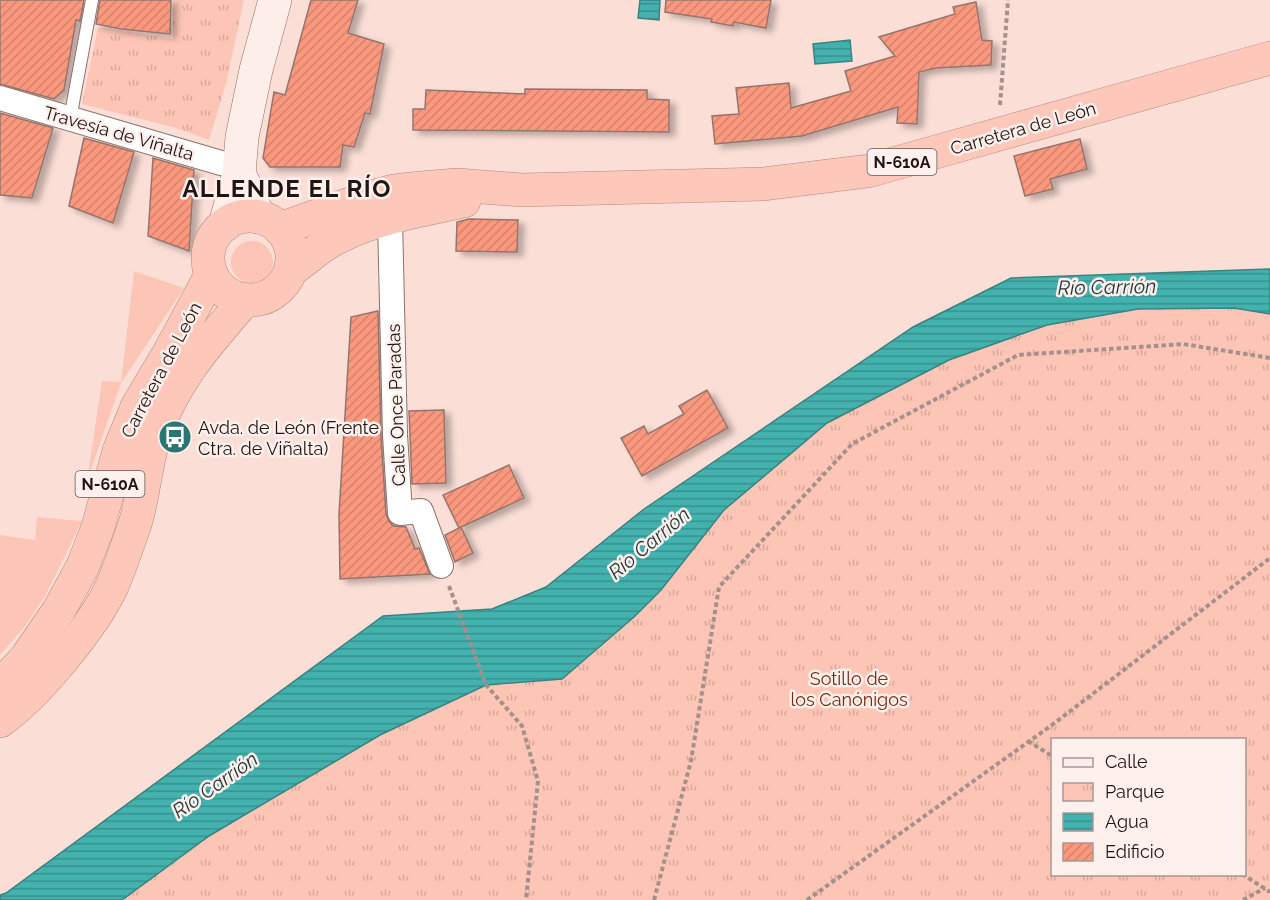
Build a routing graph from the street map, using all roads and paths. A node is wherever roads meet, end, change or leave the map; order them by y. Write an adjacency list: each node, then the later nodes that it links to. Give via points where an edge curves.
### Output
1 (92, 0): 6 (lane)
2 (275, 0): 8 (main road, via 253,81)
3 (1008, 0): 7 (path)
4 (1270, 58): 7 (highway, Carretera de León / N-610A)
5 (0, 98): 6 (street, Travesía de Viñalta)
6 (70, 119): 8 (street, Travesía de Viñalta)
7 (997, 136): 9 (highway, Carretera de León / N-610A, via 868,171 764,184)
8 (239, 170): 11 (main road); 12 (main road)
9 (522, 189): 10 (highway, Carretera de León / N-610A); 11 (highway, Carretera de León / N-610A, via 456,185 394,191)
10 (390, 219): 13 (highway, Carretera de León / N-610A, via 325,245); 18 (street, Calle Once Paradas, via 400,513 421,510)
11 (269, 223): 12 (highway, N-610A, via 246,216); 13 (highway, via 291,248)
12 (225, 225): 14 (highway, via 211,245 208,257)
13 (290, 271): 15 (highway, N-610A, via 273,294)
14 (212, 275): 15 (highway, via 225,292); 19 (highway, Carretera de León / N-610A, via 136,407 118,451 83,566 26,658)
15 (245, 300): 20 (highway, Carretera de León / N-610A, via 189,366 176,388 155,436 135,522 112,586 62,660)
16 (1270, 358): 27 (path, via 1183,344 1018,355 852,444 719,587 691,761)
17 (1270, 558): 21 (path)
18 (441, 566): 26 (path, via 486,685 522,726 538,782)
19 (0, 686)
20 (0, 721)
21 (1028, 741): 22 (path); 28 (path)
22 (1051, 755)
23 (1245, 876): 24 (path)
24 (1265, 888): 25 (path); 29 (path)
25 (1270, 892)
26 (526, 900)
27 (654, 900)
28 (807, 900)
29 (1243, 900)

